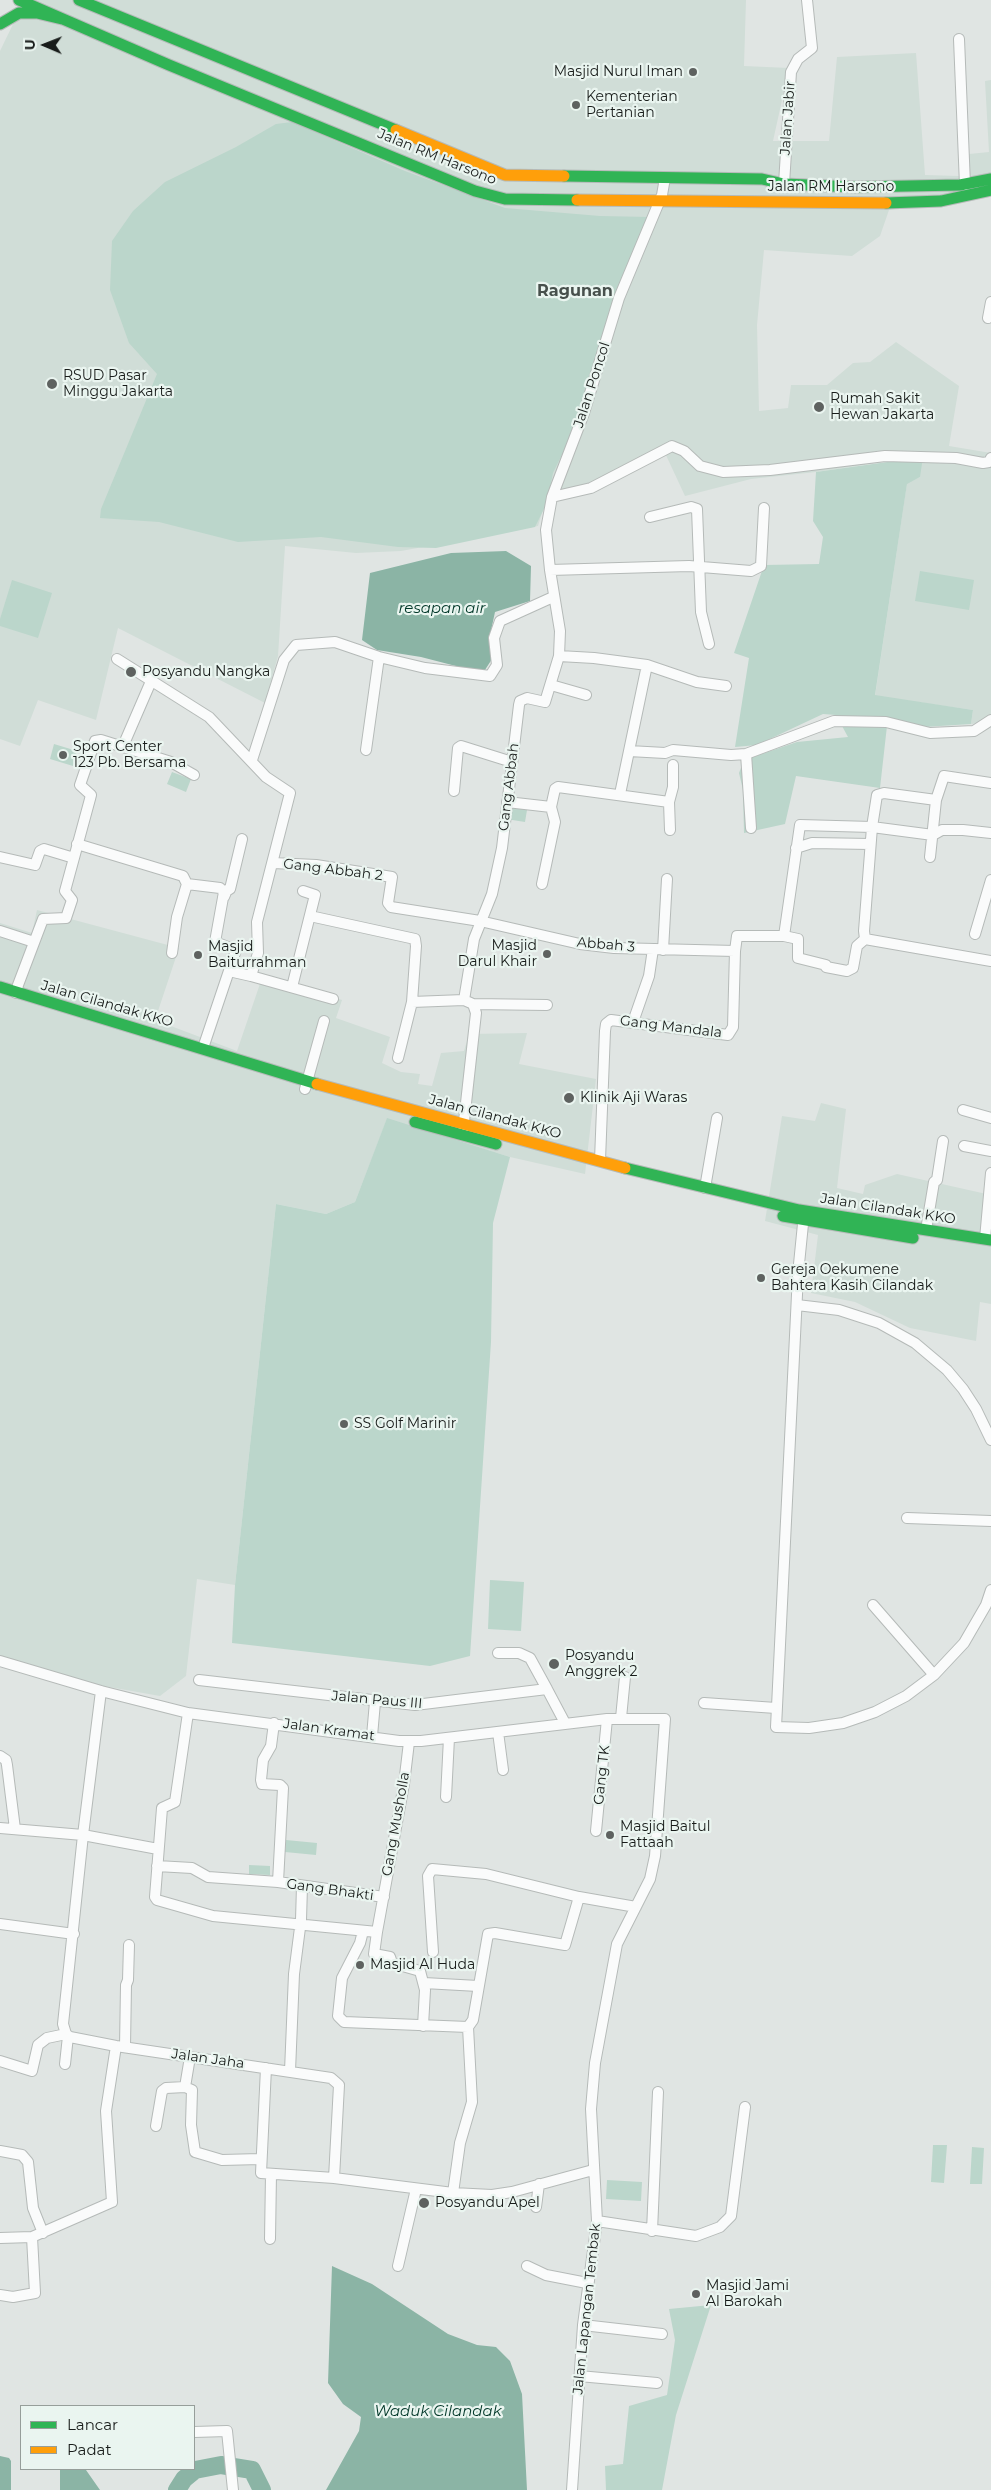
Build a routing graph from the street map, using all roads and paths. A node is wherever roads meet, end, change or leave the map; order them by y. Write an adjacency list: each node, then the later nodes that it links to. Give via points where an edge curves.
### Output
1 (19, 0): 4 (main road, Jalan RM Harsono)
2 (80, 0): 7 (main road, Jalan RM Harsono, via 495,172 529,177)
3 (809, 0): 9 (street, Jalan Jabir, via 812,48 798,59 791,72)
4 (62, 19): 5 (main road, via 19,13); 12 (main road, Jalan RM Harsono, via 489,195 520,201)
5 (0, 24)
6 (958, 39): 10 (street)
7 (665, 178): 9 (main road, Jalan RM Harsono, via 762,179); 12 (street, Jalan Poncol)
8 (991, 179): 10 (main road, Jalan RM Harsono)
9 (784, 184): 10 (main road, Jalan RM Harsono, via 856,187)
10 (966, 185)
11 (991, 190): 12 (main road, Jalan RM Harsono, via 941,201 854,204)
12 (659, 202): 16 (street, Jalan Poncol, via 619,298 584,413)
13 (991, 302): 14 (street)
14 (988, 318)
15 (991, 458): 16 (street, via 984,463 956,458 885,456 770,470 723,472 700,466 684,450 672,446 591,488)
16 (552, 497): 20 (street, Jalan Poncol, via 546,530)
17 (764, 508): 19 (street, via 761,566 752,570)
18 (650, 517): 19 (street, via 691,507 697,509)
19 (700, 567): 20 (street); 22 (street, via 701,612)
20 (550, 570): 21 (street, Jalan Poncol)
21 (553, 597): 23 (street, Gang Abbah, via 560,631); 24 (street, via 500,622 494,638 497,665 490,676 424,668)
22 (708, 644)
23 (559, 656): 26 (street); 28 (street, Gang Abbah)
24 (379, 657): 33 (street); 36 (street, via 335,642 296,644 284,660)
25 (117, 659): 27 (street)
26 (647, 665): 29 (street, via 697,682); 34 (street)
27 (152, 679): 32 (street); 36 (street, via 209,717)
28 (551, 685): 30 (street); 37 (street, Gang Abbah, via 545,702 527,698 520,701)
29 (726, 686)
30 (586, 695)
31 (991, 720): 35 (street, via 974,732 930,733 886,722 834,721)
32 (123, 746): 39 (street, via 171,762); 53 (street, via 98,740 80,785 90,799)
33 (366, 750)
34 (629, 751): 35 (street); 42 (street)
35 (746, 754): 48 (street)
36 (252, 760): 59 (street, via 266,778 290,794)
37 (512, 762): 41 (street, via 461,746 458,748); 44 (street, Gang Abbah)
38 (673, 765): 45 (street)
39 (194, 775)
40 (991, 783): 43 (street, via 944,776)
41 (454, 790)
42 (620, 794): 45 (street); 46 (street, via 558,787)
43 (936, 800): 47 (street, via 878,794); 51 (street)
44 (507, 802): 46 (street); 67 (street, Gang Abbah, via 497,876)
45 (669, 802): 49 (street)
46 (550, 807): 63 (street, via 555,822)
47 (872, 826): 51 (street); 54 (street); 55 (street, via 800,825)
48 (751, 828)
49 (670, 830)
50 (991, 834): 51 (street, via 942,830)
51 (933, 835): 57 (street)
52 (242, 839): 65 (street, via 230,889)
53 (77, 844): 58 (street); 62 (street, via 183,876)
54 (870, 844): 55 (street, via 841,842); 71 (street)
55 (796, 848): 70 (street)
56 (0, 857): 58 (street, via 35,866 40,851 44,850)
57 (930, 857)
58 (74, 858): 72 (street, via 65,891 72,900 66,918 43,919)
59 (273, 863): 67 (street, Gang Abbah 2, via 316,865 392,877 388,903 391,907); 78 (street, via 257,922 258,953)
60 (667, 879): 73 (street)
61 (991, 880): 69 (street)
62 (187, 884): 65 (street, via 220,888 224,892); 75 (street, via 177,917)
63 (542, 884)
64 (302, 891): 66 (street, via 315,895)
65 (223, 898): 77 (street, via 215,942 236,950)
66 (310, 916): 79 (street); 84 (street, via 415,940)
67 (480, 921): 73 (street, Abbah 3, via 580,944); 85 (street, Gang Abbah, via 474,939)
68 (0, 931): 72 (street)
69 (975, 934)
70 (784, 936): 71 (street, via 798,939 798,958 847,971 853,968 857,946); 74 (street, via 737,936)
71 (865, 939): 76 (street)
72 (34, 942): 81 (street)
73 (658, 949): 74 (street, Abbah 3); 89 (street)
74 (735, 950): 89 (street, Gang Mandala, via 733,1027 728,1035)
75 (172, 953)
76 (991, 961)
77 (229, 970): 78 (street); 90 (street)
78 (251, 976): 79 (street)
79 (292, 987): 83 (street)
80 (0, 988): 81 (main road, Jalan Cilandak KKO)
81 (14, 997): 82 (main road, Jalan Cilandak KKO); 86 (main road, Jalan Cilandak KKO)
82 (0, 998)
83 (334, 999)
84 (412, 1002): 85 (street); 91 (street)
85 (469, 1002): 87 (street); 96 (street, Gang Abbah, via 476,1013)
86 (33, 1003): 90 (main road, Jalan Cilandak KKO); 92 (main road, Jalan Cilandak KKO)
87 (547, 1005)
88 (324, 1021): 92 (street)
89 (633, 1022): 101 (street, Gang Mandala, via 611,1020 606,1024)
90 (203, 1048): 92 (main road, Jalan Cilandak KKO)
91 (398, 1058)
92 (306, 1085): 96 (main road, Jalan Cilandak KKO)
93 (963, 1110): 95 (street)
94 (717, 1118): 103 (street)
95 (991, 1118)
96 (463, 1130): 100 (main road, Jalan Cilandak KKO)
97 (943, 1140): 105 (street)
98 (964, 1146): 99 (street)
99 (991, 1151)
100 (557, 1154): 101 (main road, Jalan Cilandak KKO); 104 (main road, Jalan Cilandak KKO)
101 (600, 1160): 103 (main road, Jalan Cilandak KKO)
102 (991, 1173): 106 (street)
103 (705, 1188): 104 (main road, Jalan Cilandak KKO)
104 (804, 1216): 105 (main road, Jalan Cilandak KKO); 107 (main road, Jalan Cilandak KKO); 108 (street)
105 (926, 1230): 106 (main road, Jalan Cilandak KKO)
106 (988, 1239)
107 (991, 1250)
108 (797, 1305): 109 (street, via 839,1310 879,1323 915,1343 946,1370); 123 (street)
109 (990, 1432)
110 (907, 1518): 111 (street)
111 (991, 1521)
112 (991, 1590): 116 (street, via 964,1643)
113 (873, 1605): 116 (street)
114 (498, 1653): 119 (street, via 519,1653 530,1658)
115 (0, 1661): 120 (street, Jalan Kramat)
116 (934, 1675): 123 (street, via 906,1696 843,1723 809,1728 776,1727)
117 (625, 1676): 125 (street)
118 (199, 1680): 121 (street, Jalan Paus III)
119 (547, 1690): 121 (street, Jalan Paus III, via 435,1704); 129 (street)
120 (101, 1692): 124 (street, Jalan Kramat); 140 (street)
121 (375, 1702): 131 (street)
122 (704, 1703): 123 (street)
123 (776, 1708)
124 (188, 1713): 128 (street, Jalan Kramat); 141 (street, via 175,1802 162,1808)
125 (621, 1718): 126 (street, Jalan Kramat); 127 (street, Jalan Kramat)
126 (607, 1719): 129 (street, Jalan Kramat); 139 (street, Gang TK)
127 (665, 1719): 147 (street, Jalan Lapangan Tembak, via 655,1856 650,1879)
128 (274, 1722): 131 (street, Jalan Kramat); 143 (street, Gang Bhakti, via 271,1746 262,1760 261,1780 262,1784 283,1788)
129 (565, 1723): 130 (street, Jalan Kramat)
130 (498, 1732): 132 (street, Jalan Kramat); 135 (street)
131 (372, 1736): 133 (street, Jalan Kramat)
132 (449, 1738): 133 (street, Jalan Kramat); 136 (street)
133 (409, 1742): 145 (street, Gang Musholla)
134 (0, 1756): 138 (street, via 6,1760)
135 (503, 1770)
136 (446, 1797)
137 (0, 1828): 138 (street)
138 (15, 1830): 140 (street)
139 (596, 1831)
140 (83, 1835): 141 (street); 152 (street)
141 (158, 1849): 142 (street)
142 (157, 1866): 143 (street, via 192,1868 208,1877); 149 (street, via 156,1900 213,1916)
143 (278, 1882): 144 (street, Gang Bhakti)
144 (302, 1886): 145 (street, Gang Bhakti); 149 (street)
145 (384, 1897): 151 (street, Gang Musholla)
146 (579, 1897): 147 (street); 154 (street, via 486,1874 432,1869 428,1876); 156 (street, via 565,1945 488,1934)
147 (634, 1911): 172 (street, Jalan Lapangan Tembak, via 617,1944 595,2063 591,2110)
148 (0, 1924): 152 (street)
149 (300, 1925): 150 (street); 165 (street, via 294,1974)
150 (363, 1932): 151 (street); 157 (street, via 342,1978 338,2016 344,2022)
151 (376, 1932): 155 (street, Gang Musholla, via 374,1954 390,1957 392,1963 420,1971)
152 (74, 1934): 159 (street, via 63,2024)
153 (129, 1944): 160 (street)
154 (433, 1952)
155 (424, 1983): 156 (street); 157 (street)
156 (478, 1986): 158 (street, via 473,2020)
157 (423, 2026): 158 (street)
158 (468, 2027): 177 (street, via 472,2102 460,2143)
159 (67, 2035): 160 (street, Jalan Jaha); 162 (street, via 47,2038 38,2045 32,2071); 163 (street)
160 (121, 2047): 161 (street, Jalan Jaha); 181 (street, via 106,2111 112,2202)
161 (190, 2057): 164 (street, Jalan Jaha); 166 (street)
162 (0, 2061)
163 (65, 2064)
164 (266, 2068): 165 (street, Jalan Jaha); 171 (street)
165 (290, 2071): 174 (street, Jalan Jaha, via 332,2078 339,2085)
166 (185, 2087): 169 (street, via 162,2091); 171 (street, via 192,2090 191,2125 195,2152 222,2160)
167 (658, 2092): 180 (street)
168 (745, 2108): 180 (street, via 731,2216 720,2228 696,2236)
169 (156, 2126)
170 (0, 2151): 181 (street, via 22,2155 28,2162 33,2208)
171 (260, 2159): 173 (street)
172 (593, 2170): 175 (street); 179 (street, Jalan Lapangan Tembak)
173 (266, 2174): 174 (street); 184 (street)
174 (334, 2178): 176 (street)
175 (538, 2184): 177 (street, via 492,2195); 178 (street)
176 (416, 2188): 177 (street); 185 (street)
177 (453, 2193)
178 (536, 2207)
179 (597, 2221): 180 (street); 187 (street, Jalan Lapangan Tembak)
180 (652, 2231)
181 (42, 2233): 182 (street)
182 (32, 2237): 183 (street); 188 (street, via 35,2293 13,2297)
183 (0, 2238)
184 (270, 2238)
185 (398, 2266)
186 (527, 2266): 187 (street, via 546,2276)
187 (587, 2283): 189 (street, Jalan Lapangan Tembak)
188 (0, 2295)
189 (582, 2325): 190 (street); 191 (street, Jalan Lapangan Tembak)
190 (662, 2334)
191 (579, 2376): 192 (street); 195 (street, Jalan Lapangan Tembak)
192 (657, 2383)
193 (195, 2432): 194 (street, via 227,2431)
194 (233, 2490)
195 (572, 2490)

